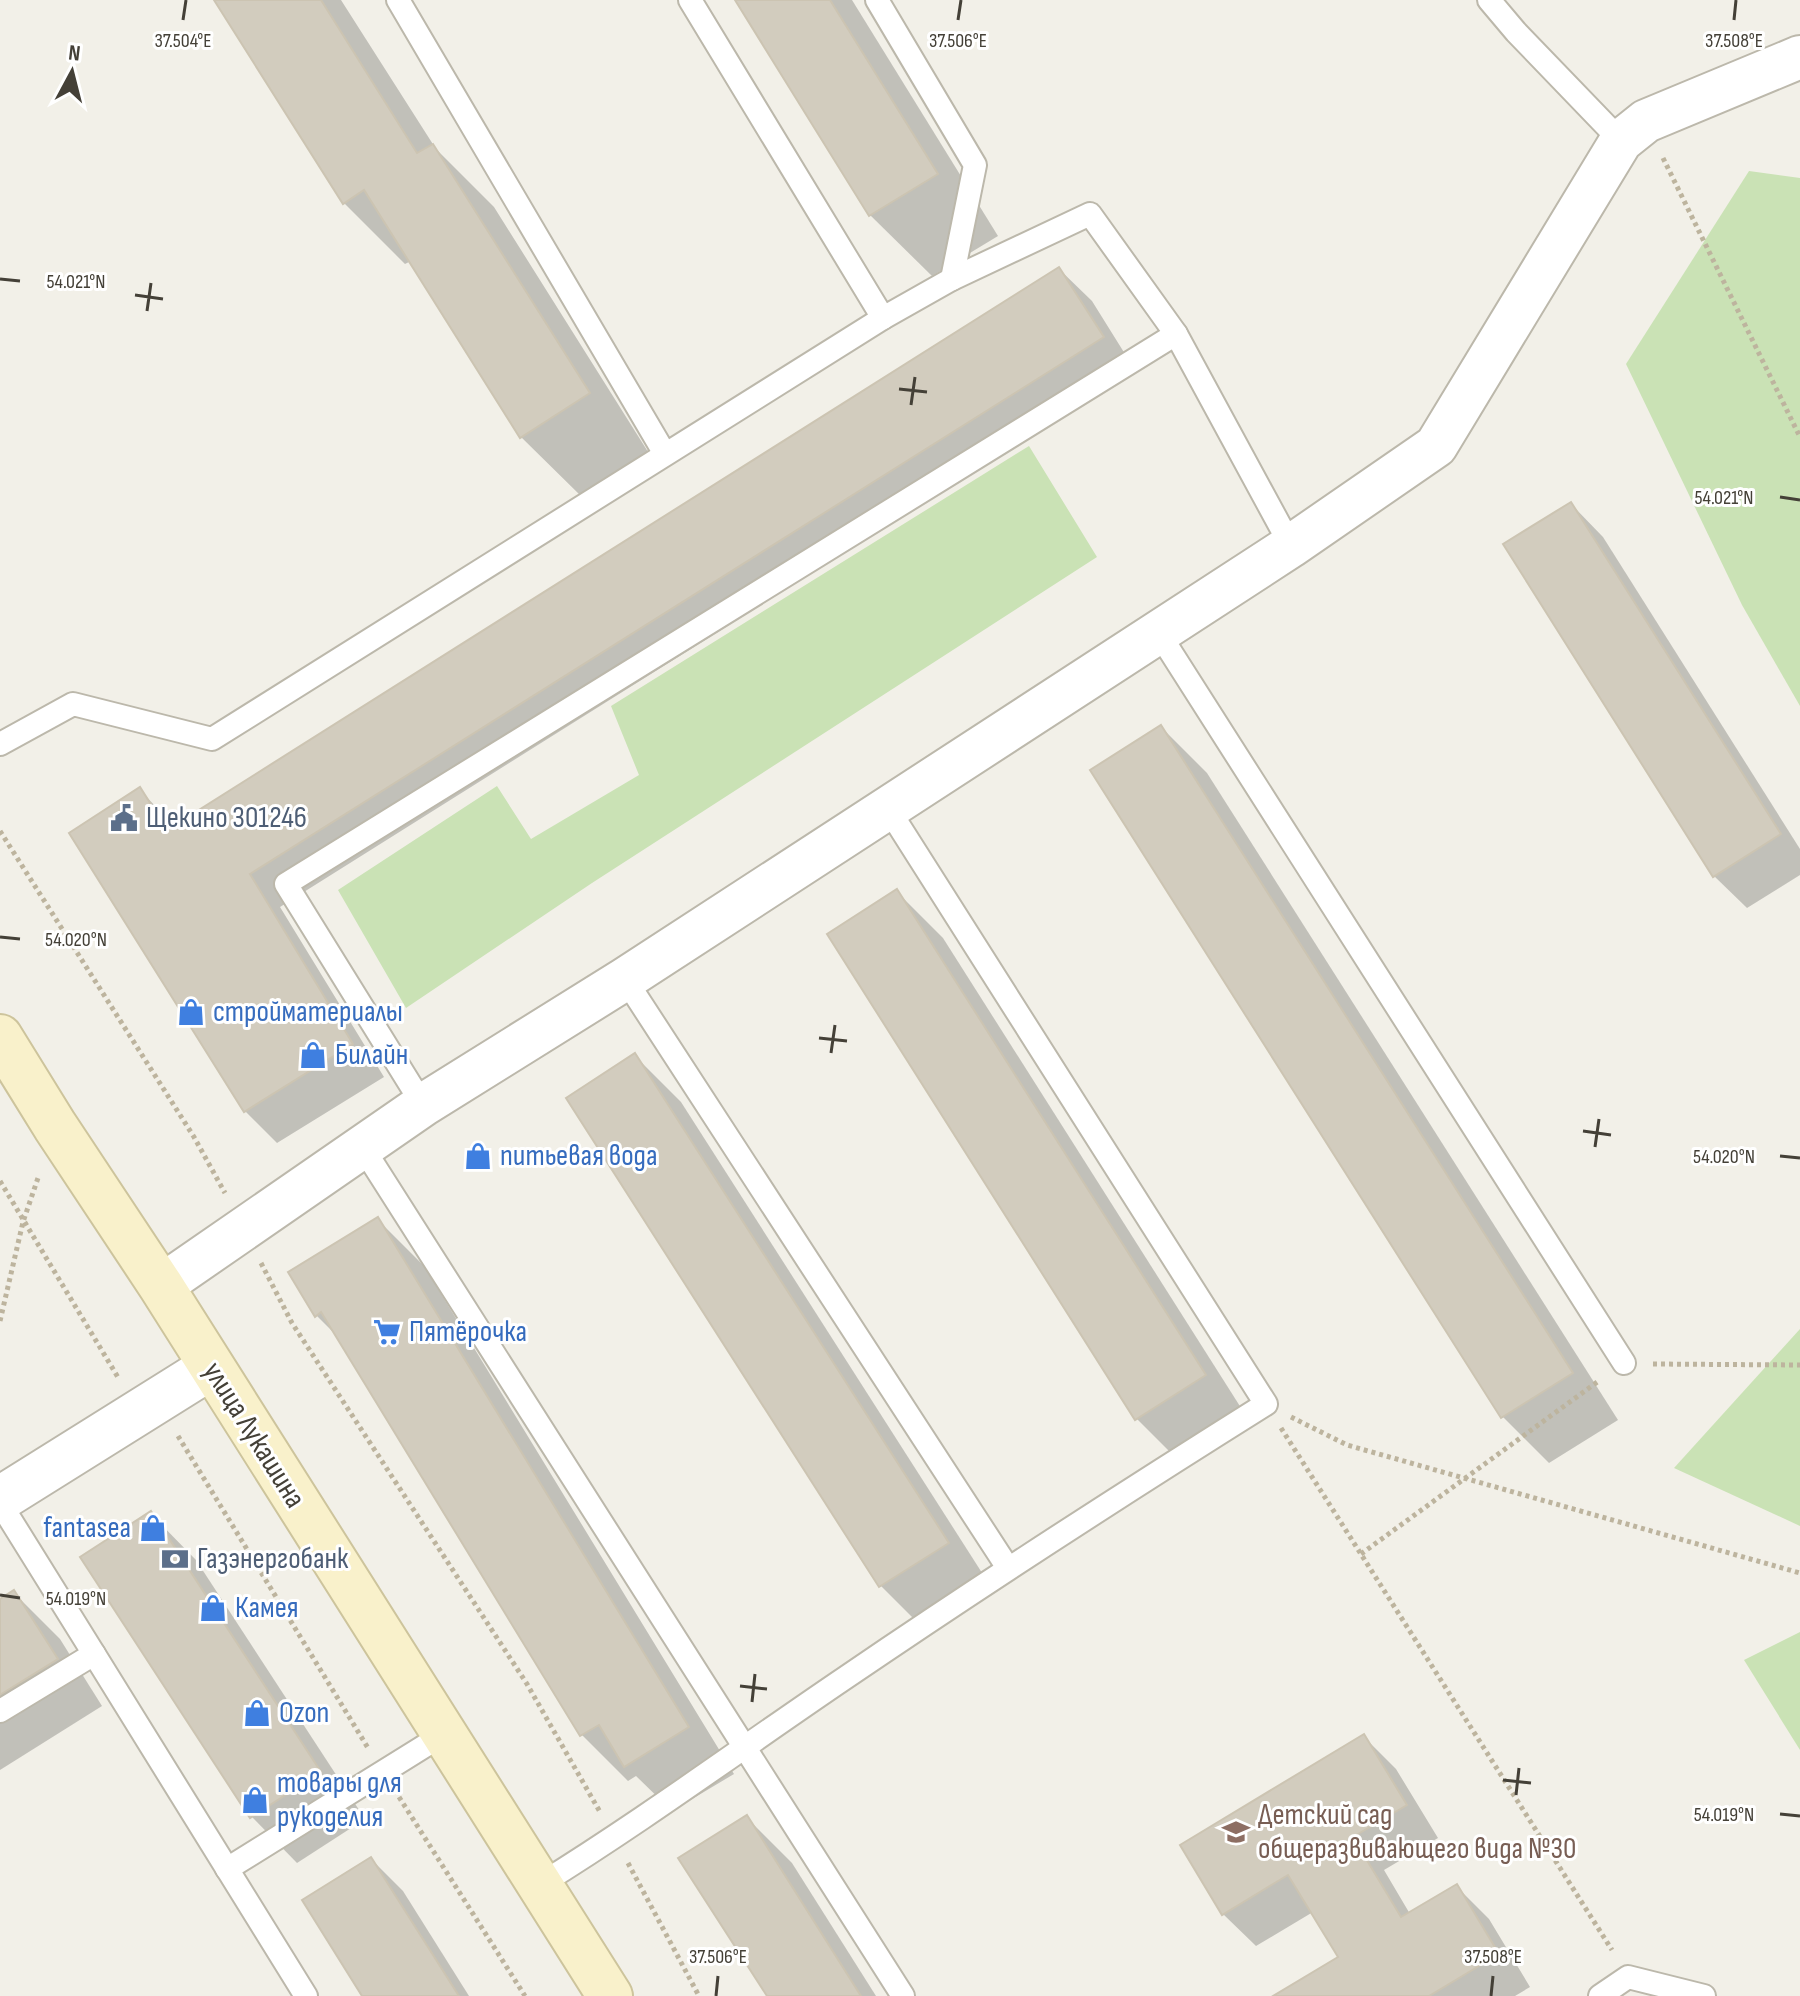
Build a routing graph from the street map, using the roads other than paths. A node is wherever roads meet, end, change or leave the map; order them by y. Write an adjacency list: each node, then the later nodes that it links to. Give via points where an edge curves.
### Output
1 (398, 0): 10 (lane)
2 (690, 0): 8 (lane)
3 (877, 0): 7 (lane, via 975,165)
4 (1489, 0): 6 (lane, via 1516,32)
5 (1800, 57): 6 (street)
6 (1633, 131): 11 (street, via 1436,446)
7 (952, 279): 8 (lane); 9 (lane, via 1090,214)
8 (883, 318): 10 (lane)
9 (1176, 334): 11 (lane); 17 (lane, via 286,884)
10 (665, 454): 13 (lane, via 212,739 73,704)
11 (1291, 546): 12 (street)
12 (1158, 632): 14 (street); 20 (lane)
13 (0, 744)
14 (887, 807): 15 (street); 23 (lane, via 1266,1404)
15 (625, 979): 17 (street); 23 (lane)
16 (0, 1037): 19 (main road, улица Лукашина)
17 (423, 1105): 18 (street)
18 (363, 1148): 19 (street); 27 (lane)
19 (161, 1286): 21 (main road, улица Лукашина)
20 (1624, 1363)
21 (211, 1367): 22 (street); 26 (main road, улица Лукашина)
22 (0, 1501): 24 (lane)
23 (1008, 1568): 27 (lane)
24 (94, 1654): 25 (lane); 28 (lane)
25 (0, 1711)
26 (444, 1734): 28 (lane); 29 (main road, улица Лукашина)
27 (744, 1746): 29 (lane); 32 (lane)
28 (227, 1869): 30 (lane)
29 (539, 1885): 31 (main road, улица Лукашина)
30 (306, 1996)
31 (610, 1996)
32 (903, 1996)
33 (1600, 1996): 34 (lane, via 1628,1977)
34 (1704, 1996)

